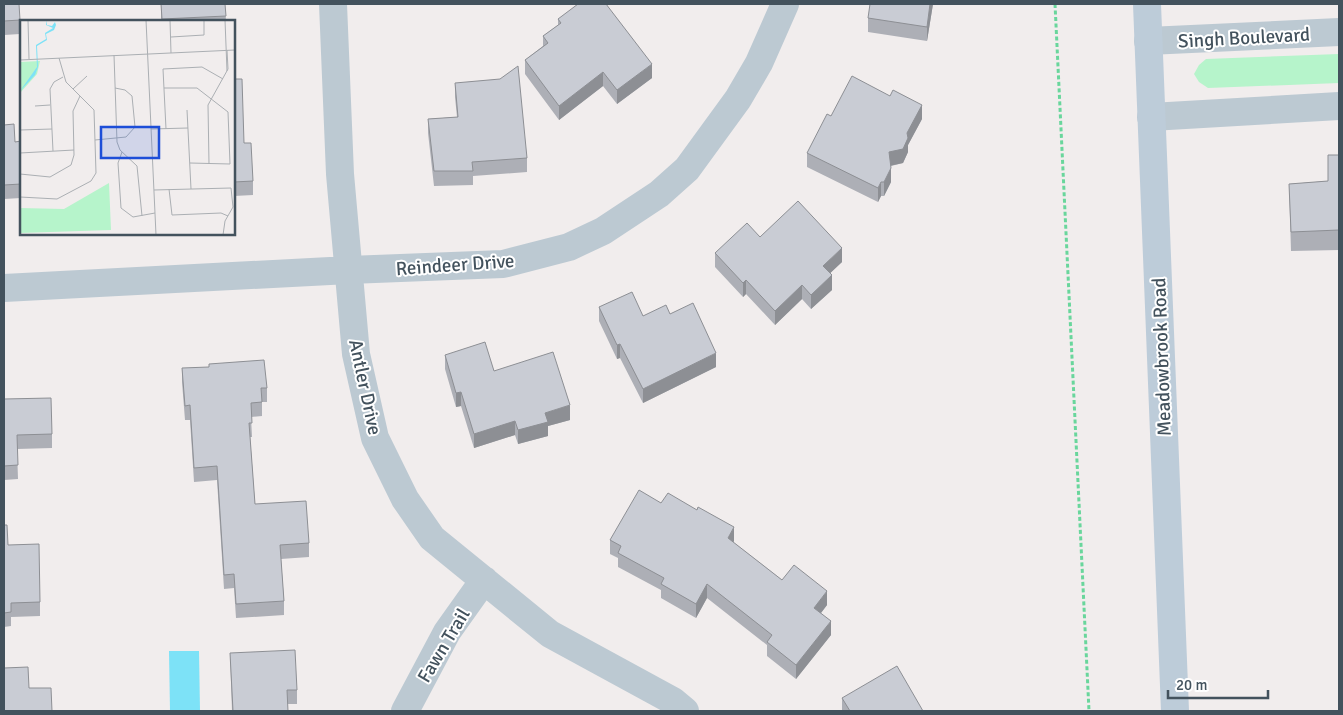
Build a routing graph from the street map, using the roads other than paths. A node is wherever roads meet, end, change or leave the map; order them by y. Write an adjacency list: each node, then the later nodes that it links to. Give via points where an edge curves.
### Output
1 (333, 4): 8 (street, Antler Drive, via 340,174)
2 (785, 4): 8 (street, Reindeer Drive, via 738,99 687,170 659,194 603,231 569,247 503,264)
3 (1147, 4): 5 (street, Meadowbrook Road)
4 (1339, 32): 5 (street, Singh Boulevard)
5 (1148, 41): 7 (street, Meadowbrook Road)
6 (1339, 106): 7 (street)
7 (1151, 118): 13 (street, Meadowbrook Road)
8 (349, 270): 9 (street, Reindeer Drive); 10 (street, Antler Drive, via 356,354 375,438 405,499 432,538)
9 (4, 288)
10 (484, 580): 11 (street, Fawn Trail, via 447,632); 12 (street, Antler Drive, via 550,634 672,700)
11 (405, 711)
12 (685, 711)
13 (1176, 711)

